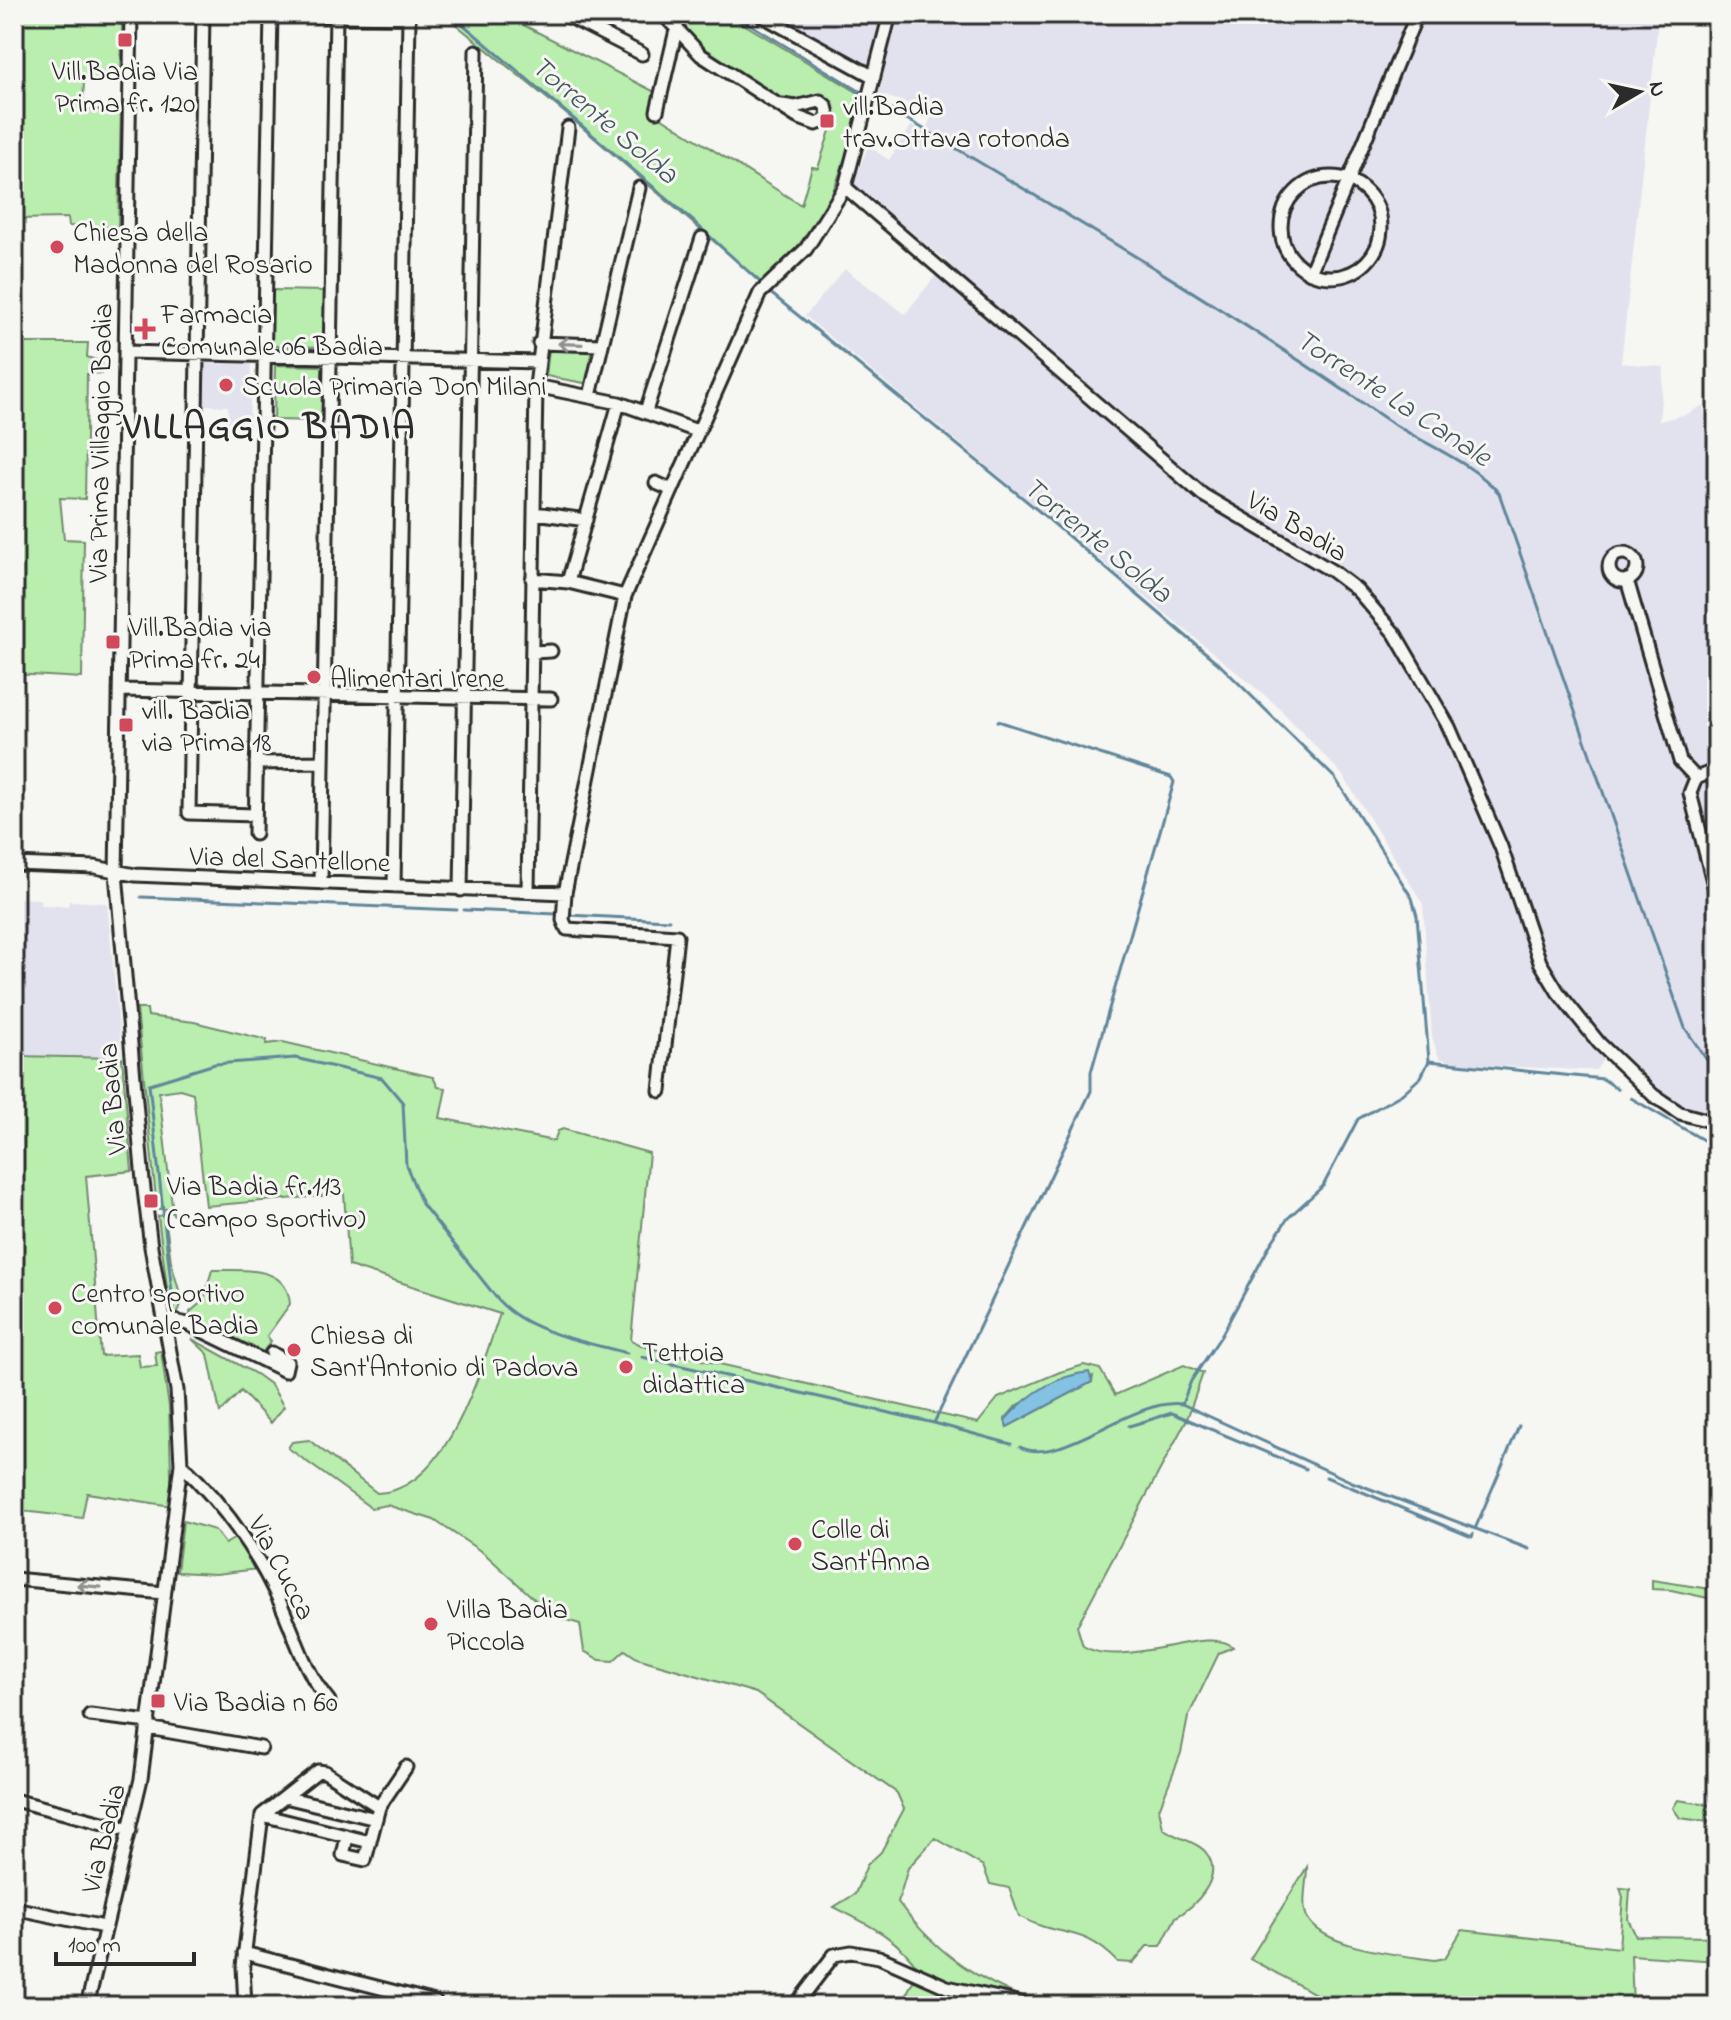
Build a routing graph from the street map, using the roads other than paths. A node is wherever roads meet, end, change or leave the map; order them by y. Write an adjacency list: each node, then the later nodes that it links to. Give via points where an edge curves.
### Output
1 (113, 14): 10 (street)
2 (185, 14): 3 (street)
3 (203, 14): 8 (street); 30 (street)
4 (564, 14): 12 (street)
5 (663, 14): 13 (street)
6 (890, 14): 16 (street)
7 (1417, 14): 22 (street)
8 (271, 15): 9 (street); 31 (street)
9 (336, 15): 32 (street); 33 (street, via 409,17)
10 (131, 16): 29 (street, Via Prima Villaggio Badia)
11 (766, 16): 16 (street)
12 (583, 19): 15 (street)
13 (677, 26): 18 (street, via 701,55); 19 (street)
14 (476, 51): 34 (street)
15 (642, 54)
16 (870, 88): 23 (street)
17 (808, 103): 18 (street); 20 (street); 20 (street, via 820,101 828,110 820,124)
18 (782, 105): 20 (street)
19 (657, 111)
20 (808, 121)
21 (568, 128): 27 (street)
22 (1350, 180): 26 (street); 26 (street, via 1315,178 1288,199 1281,215 1285,249); 26 (street, via 1374,200 1381,231 1377,247 1362,266 1341,277)
23 (845, 187): 40 (street, via 806,249 760,293); 74 (street, Via Badia, via 1203,495 1357,590 1395,634 1449,727 1501,847 1540,962 1558,992 1599,1043 1653,1095 1680,1113)
24 (639, 188): 28 (street)
25 (702, 238): 39 (street)
26 (1310, 273)
27 (539, 343): 28 (street, one-way to 27); 35 (street)
28 (601, 345): 37 (street)
29 (125, 352): 30 (street); 51 (street, Via Prima Villaggio Badia)
30 (197, 353): 31 (street); 52 (street)
31 (263, 355): 32 (street); 53 (street)
32 (330, 357): 33 (street); 54 (street)
33 (402, 358): 34 (street); 55 (street)
34 (470, 359): 35 (street); 57 (street)
35 (538, 362): 36 (street)
36 (536, 386): 37 (street); 43 (street)
37 (590, 396): 38 (street)
38 (619, 403): 39 (street); 44 (street)
39 (646, 411): 40 (street)
40 (697, 431): 42 (street)
41 (656, 483): 42 (street)
42 (672, 490): 48 (street)
43 (535, 513): 44 (street); 45 (street)
44 (586, 520): 47 (street)
45 (532, 579): 47 (street); 50 (street)
46 (1627, 580): 62 (street, via 1680,761)
47 (568, 582): 48 (street)
48 (625, 596): 71 (street)
49 (551, 651): 50 (street)
50 (533, 652): 56 (street)
51 (119, 690): 52 (street); 66 (street, Via Prima Villaggio Badia)
52 (190, 693): 53 (street); 63 (street, via 189,813)
53 (257, 694): 54 (street); 60 (street)
54 (324, 696): 55 (street); 59 (street)
55 (397, 697): 57 (street); 68 (street)
56 (532, 698): 57 (street); 58 (street); 70 (street)
57 (466, 699): 69 (street)
58 (551, 699)
59 (323, 762): 60 (street); 67 (street)
60 (256, 763): 63 (street)
61 (1717, 770): 62 (street)
62 (1696, 778): 72 (street, via 1690,793)
63 (255, 815): 64 (street)
64 (255, 834)
65 (14, 864): 66 (street, Via del Santellone, via 95,867)
66 (116, 873): 67 (street, Via del Santellone); 75 (street, Via Badia, via 143,1181)
67 (321, 883): 68 (street, Via del Santellone)
68 (394, 886): 69 (street, Via del Santellone)
69 (461, 890): 70 (street, Via del Santellone)
70 (528, 891): 71 (street, Via del Santellone)
71 (565, 893): 73 (street, via 567,929 677,936)
72 (1717, 897)
73 (660, 1091)
74 (1717, 1123)
75 (164, 1319): 76 (street, via 188,1324 285,1371 287,1362); 77 (street, Via Badia, via 177,1390)
76 (272, 1353)
77 (181, 1464): 79 (street, Via Badia); 80 (street, Via Cucca, via 236,1525)
78 (14, 1579): 79 (street, one-way to 78)
79 (164, 1593): 82 (street, Via Badia)
80 (329, 1701)
81 (90, 1715): 82 (street)
82 (148, 1725): 83 (street); 89 (street, Via Badia)
83 (261, 1748)
84 (406, 1767): 87 (street)
85 (285, 1797): 87 (street); 87 (street, via 318,1771 325,1772); 88 (street)
86 (14, 1800): 89 (street)
87 (378, 1813): 91 (street)
88 (262, 1815): 90 (street); 94 (street)
89 (130, 1830): 93 (street, Via Badia)
90 (347, 1837): 91 (street); 91 (street, via 343,1855 354,1858 365,1860)
91 (370, 1842)
92 (14, 1908): 93 (street)
93 (104, 1927): 96 (street, Via Badia)
94 (244, 1953): 95 (street); 97 (street)
95 (435, 2002)
96 (87, 2006)
97 (245, 2006)
98 (795, 2006): 99 (street, via 834,1955 851,1952 879,1957 957,1990)
99 (1035, 2006)

